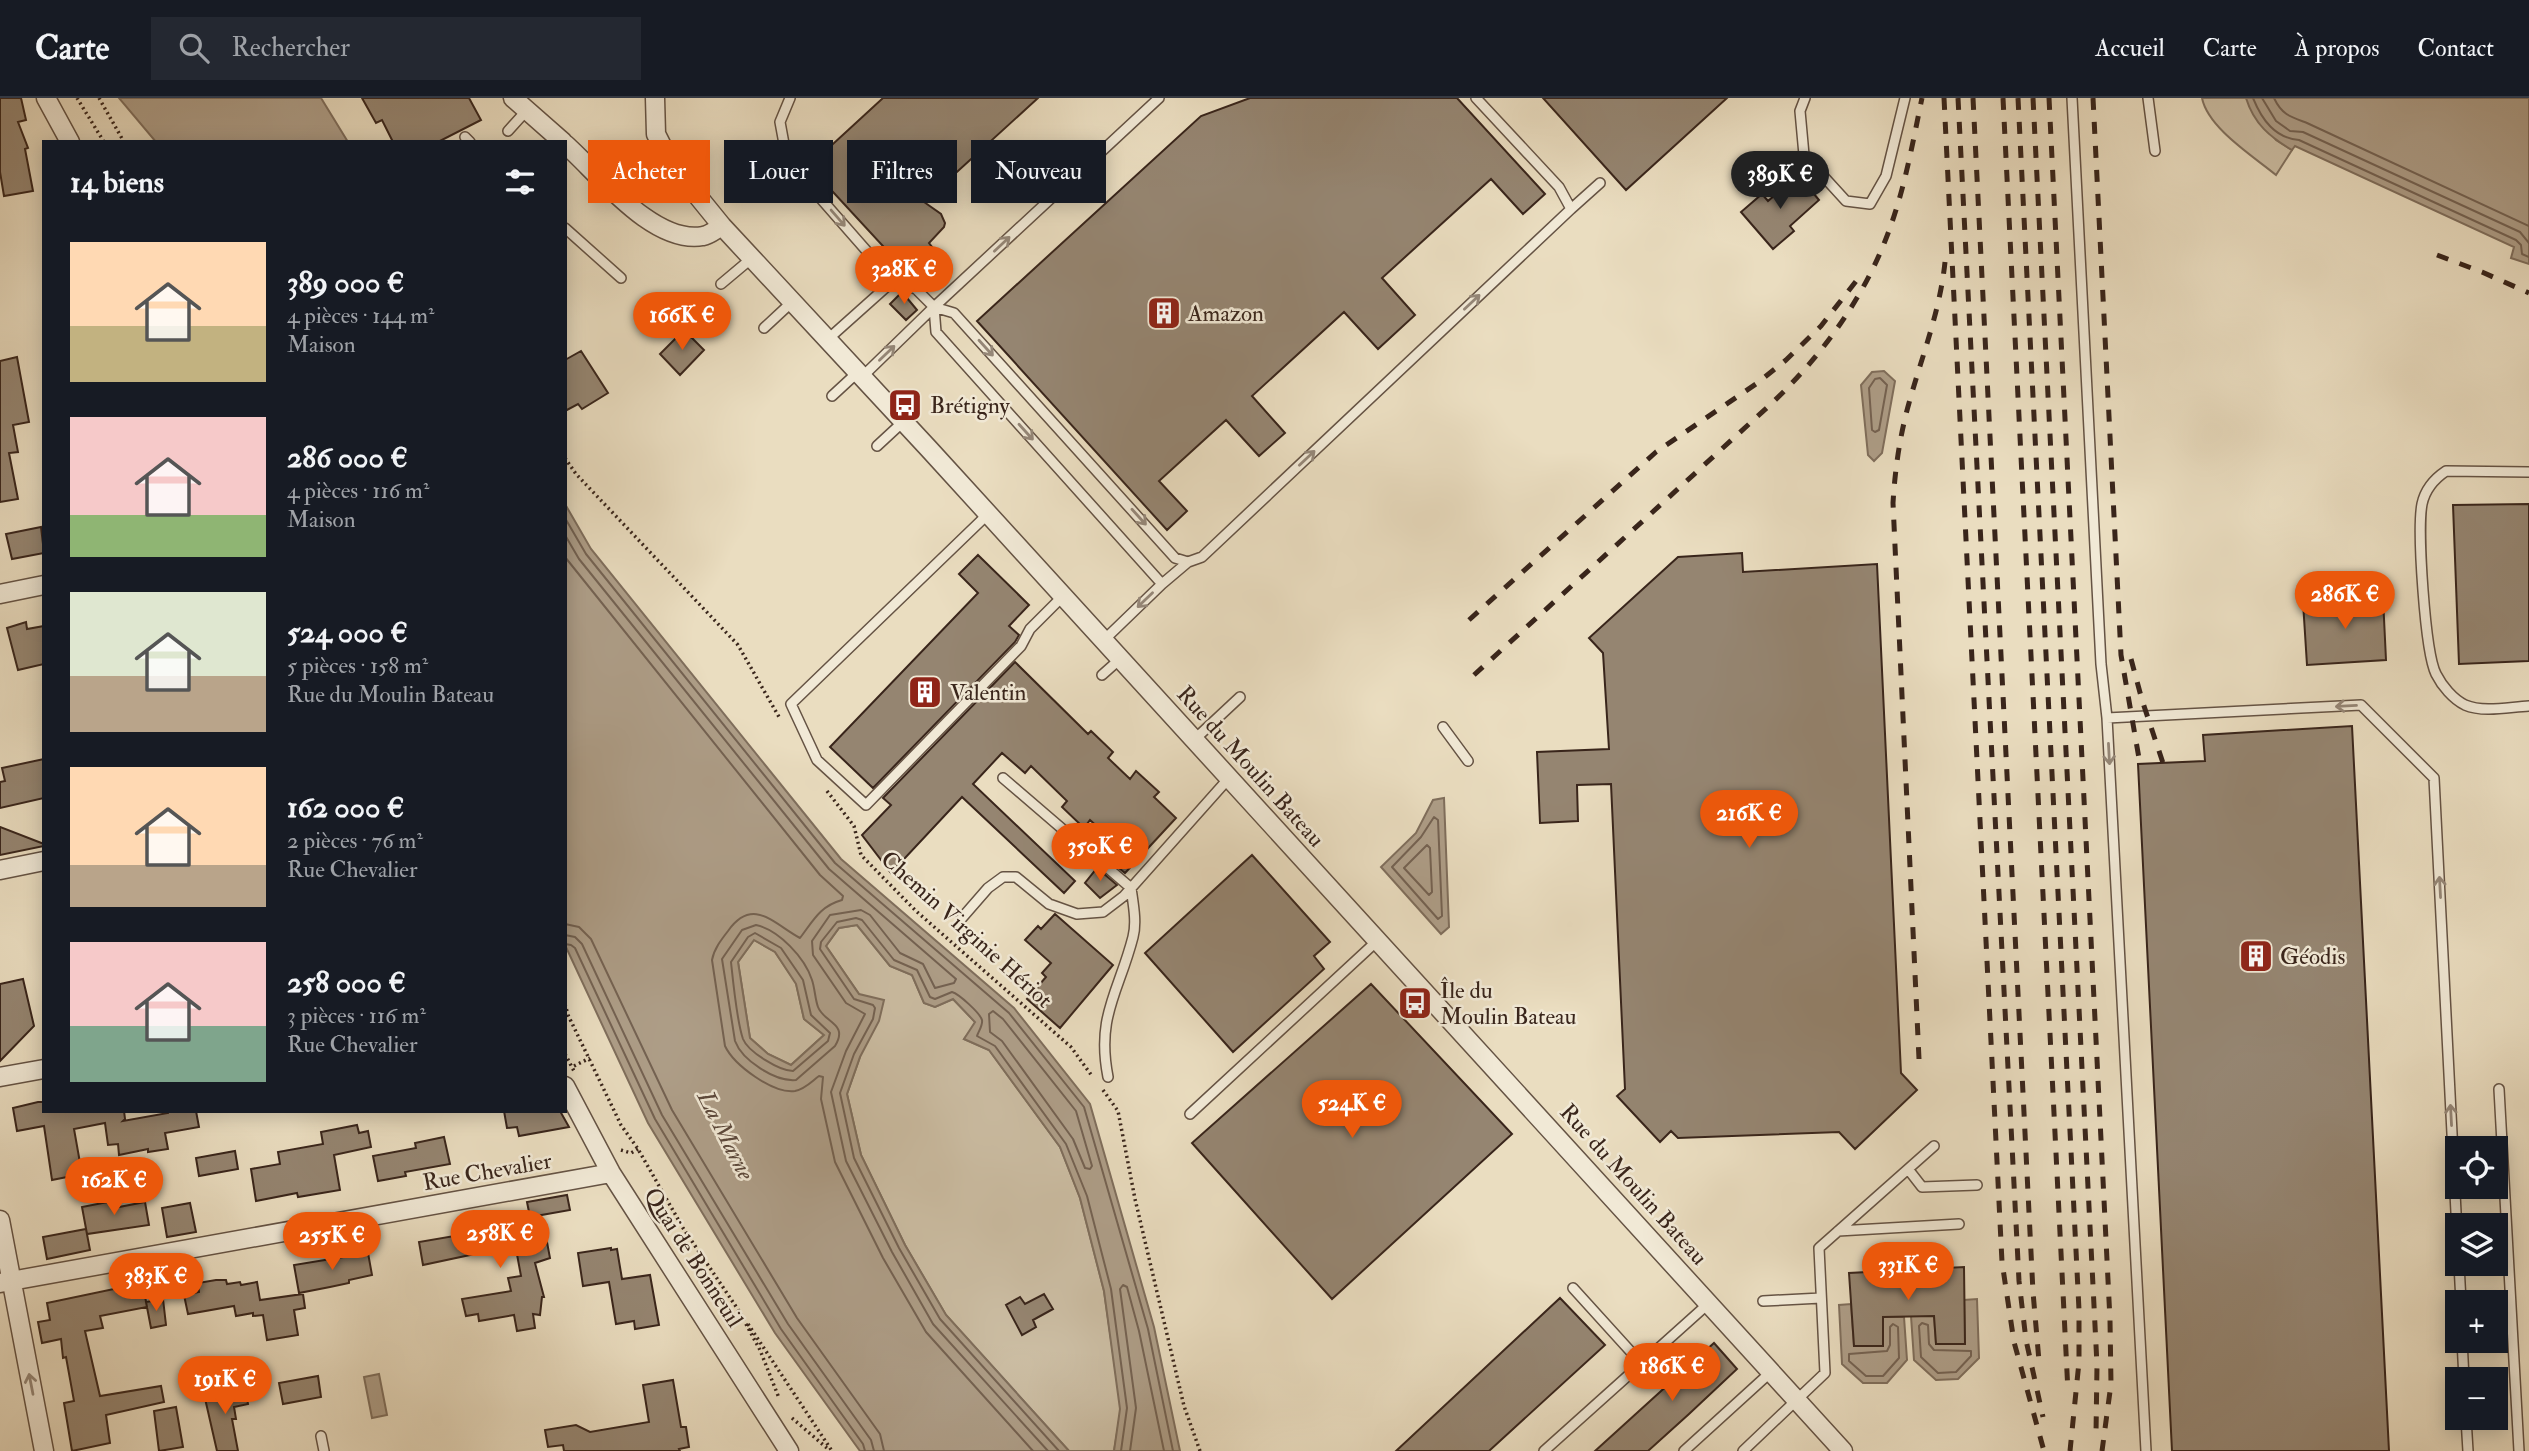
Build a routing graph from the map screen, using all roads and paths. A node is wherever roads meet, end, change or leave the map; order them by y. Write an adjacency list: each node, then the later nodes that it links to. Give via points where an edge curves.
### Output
1 (46, 98): 15 (street)
2 (77, 98): 16 (path)
3 (99, 98): 17 (path)
4 (513, 98): 13 (street)
5 (655, 98): 23 (street, Rue du Moulin Bateau, via 656,134 670,162)
6 (790, 98): 27 (lane, one-way to 27, via 780,122 787,160)
7 (1159, 98): 30 (lane, one-way to 7)
8 (1476, 98): 22 (lane, via 1559,187)
9 (1805, 98): 10 (lane, via 1800,111 1804,155 1846,201 1870,204 1886,176)
10 (1905, 98)
11 (2072, 98): 50 (lane)
12 (2148, 98): 20 (lane)
13 (527, 110): 14 (lane); 18 (street)
14 (508, 131)
15 (69, 140)
16 (103, 140)
17 (123, 140)
18 (558, 140)
19 (567, 149): 23 (street, via 662,229 702,237)
20 (2155, 151)
21 (1600, 183): 22 (lane)
22 (1570, 209): 40 (lane, one-way to 22, via 1202,557)
23 (722, 226): 25 (street, Rue du Moulin Bateau)
24 (567, 230): 26 (lane)
25 (752, 258): 28 (lane); 29 (street, Rue du Moulin Bateau)
26 (621, 278)
27 (893, 281): 30 (lane, via 916,289); 32 (lane)
28 (721, 284)
29 (792, 302): 31 (lane); 32 (street, Rue du Moulin Bateau)
30 (934, 307): 33 (lane, one-way to 30); 40 (lane, one-way to 40, via 954,313 1175,558); 41 (lane, one-way to 41, via 936,332)
31 (764, 328)
32 (827, 340): 33 (street, Rue du Moulin Bateau)
33 (860, 374): 34 (lane); 35 (street, Rue du Moulin Bateau)
34 (832, 396)
35 (904, 422): 36 (lane); 39 (street, Rue du Moulin Bateau)
36 (877, 446)
37 (567, 461): 51 (path, via 738,645)
38 (2529, 472): 49 (lane, via 2446,471 2425,495 2421,520 2427,637 2435,673 2466,705 2480,709)
39 (988, 514): 44 (street, Rue du Moulin Bateau); 44 (lane, via 790,704 817,760 866,805 1021,646 1030,629)
40 (1188, 562): 41 (lane)
41 (1162, 584): 45 (lane, one-way to 45)
42 (42, 586): 43 (street)
43 (0, 594)
44 (1062, 597): 45 (street, Rue du Moulin Bateau)
45 (1103, 641): 46 (street, Rue du Moulin Bateau)
46 (1120, 659): 47 (lane); 53 (street, Rue du Moulin Bateau)
47 (1102, 675)
48 (1240, 697): 53 (lane)
49 (2529, 706)
50 (2106, 718): 80 (lane, one-way to 50, via 2434,778 2361,705); 106 (lane, one-way to 106)
51 (783, 723)
52 (1443, 727): 54 (lane)
53 (1195, 739): 56 (street, Rue du Moulin Bateau)
54 (1468, 761)
55 (1003, 778): 60 (lane)
56 (1230, 778): 60 (lane); 62 (street, Rue du Moulin Bateau)
57 (824, 787): 69 (path, Chemin Virginie Hériot, via 854,826 861,855 916,911 1071,1047)
58 (42, 861): 59 (street)
59 (0, 870)
60 (1130, 888): 61 (lane, via 1103,912 1077,914 1049,904 1016,877 1003,877); 68 (lane, via 1134,935 1104,1030)
61 (961, 919)
62 (1377, 941): 73 (lane); 88 (street, Rue du Moulin Bateau)
63 (567, 1011): 64 (path, Quai de Bonneuil)
64 (590, 1058): 65 (path); 75 (path, Quai de Bonneuil, via 621,1125)
65 (574, 1066)
66 (42, 1069): 67 (street)
67 (0, 1077)
68 (1108, 1077)
69 (1094, 1079)
70 (1102, 1089): 101 (path, via 1118,1111 1178,1380)
71 (2499, 1089): 108 (lane)
72 (567, 1090): 78 (street, Quai de Bonneuil)
73 (1190, 1114)
74 (1934, 1146): 77 (lane)
75 (638, 1149): 76 (path, via 631,1153); 89 (path, Quai de Bonneuil, via 683,1228)
76 (619, 1150)
77 (1908, 1169): 79 (lane, via 1922,1187); 83 (lane)
78 (611, 1173): 84 (street, Rue Chevalier); 99 (street, Quai de Bonneuil)
79 (1976, 1185)
80 (2456, 1213)
81 (0, 1220): 84 (street)
82 (1959, 1224): 83 (lane)
83 (1838, 1231): 86 (lane, via 1819,1248)
84 (6, 1282): 97 (street, one-way to 84)
85 (1573, 1288): 90 (lane)
86 (1821, 1298): 87 (lane); 92 (lane, via 1825,1373)
87 (1763, 1301)
88 (1709, 1303): 90 (lane); 91 (street, Rue du Moulin Bateau)
89 (739, 1311): 93 (path, Quai de Bonneuil); 100 (path, Quai de Bonneuil)
90 (1642, 1363): 102 (lane)
91 (1772, 1371): 92 (street, Rue du Moulin Bateau); 103 (lane)
92 (1796, 1399): 104 (lane); 105 (street, Rue du Moulin Bateau)
93 (780, 1400)
94 (785, 1412): 100 (path)
95 (2467, 1430): 107 (lane)
96 (321, 1436): 98 (lane)
97 (44, 1451)
98 (324, 1451)
99 (789, 1451)
100 (831, 1451)
101 (1200, 1451)
102 (1544, 1451)
103 (1684, 1451)
104 (1743, 1451)
105 (1843, 1451)
106 (2146, 1451)
107 (2468, 1451)
108 (2519, 1451)

